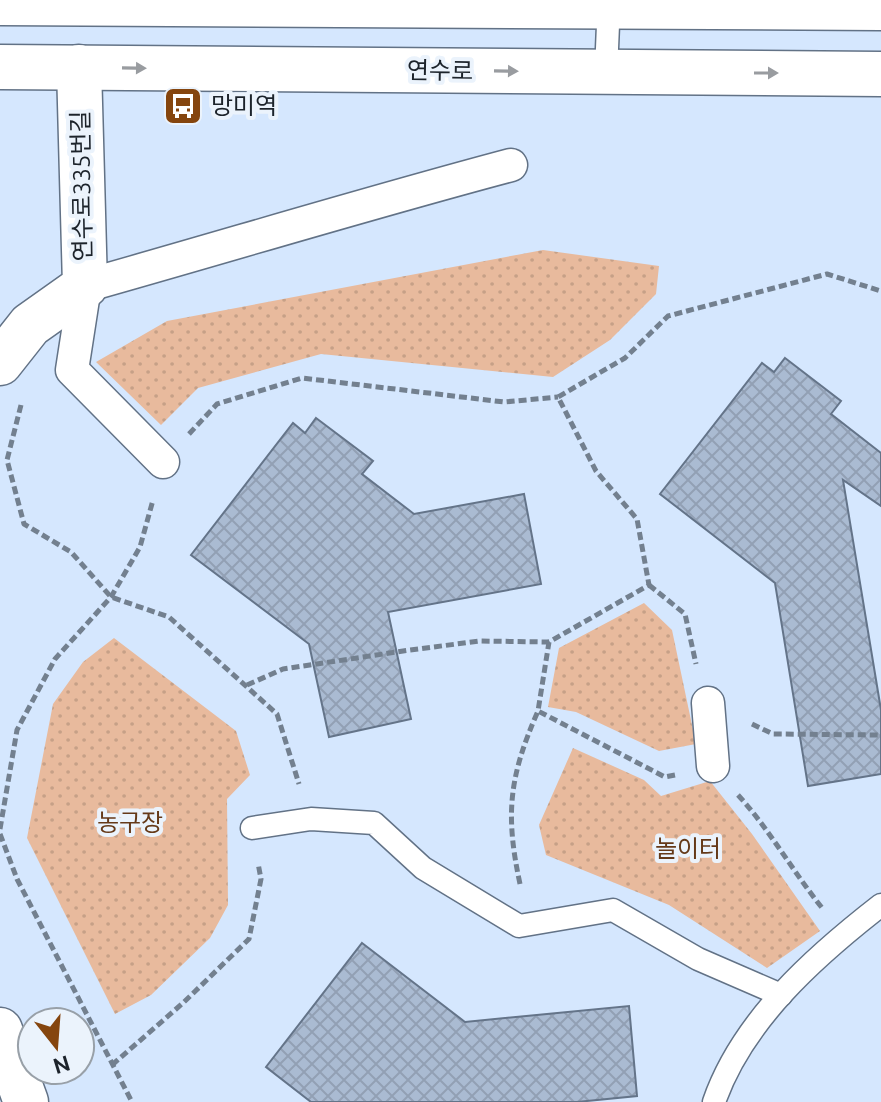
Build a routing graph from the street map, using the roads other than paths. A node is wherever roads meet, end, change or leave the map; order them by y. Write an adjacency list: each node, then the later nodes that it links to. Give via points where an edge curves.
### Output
1 (93, 2): 2 (main road); 3 (main road)
2 (0, 3)
3 (609, 3): 4 (main road); 7 (lane)
4 (881, 8)
5 (0, 67): 6 (main road, 연수로)
6 (79, 67): 7 (main road, 연수로, one-way to 7); 10 (main road, 연수로335번길)
7 (606, 72): 8 (main road, 연수로, one-way to 8)
8 (881, 74)
9 (511, 165): 10 (street)
10 (85, 286): 11 (main road, 연수로335번길, via 30,325); 12 (street, via 72,370)
11 (0, 363)
12 (163, 462)
13 (708, 703): 14 (street)
14 (713, 766)
15 (252, 828): 17 (lane, via 311,819 374,823 423,868 519,926 613,910 698,959)
16 (881, 905): 17 (lane)
17 (781, 995): 20 (lane, via 725,1071)
18 (0, 1030): 19 (main road)
19 (26, 1102)
20 (714, 1102)

